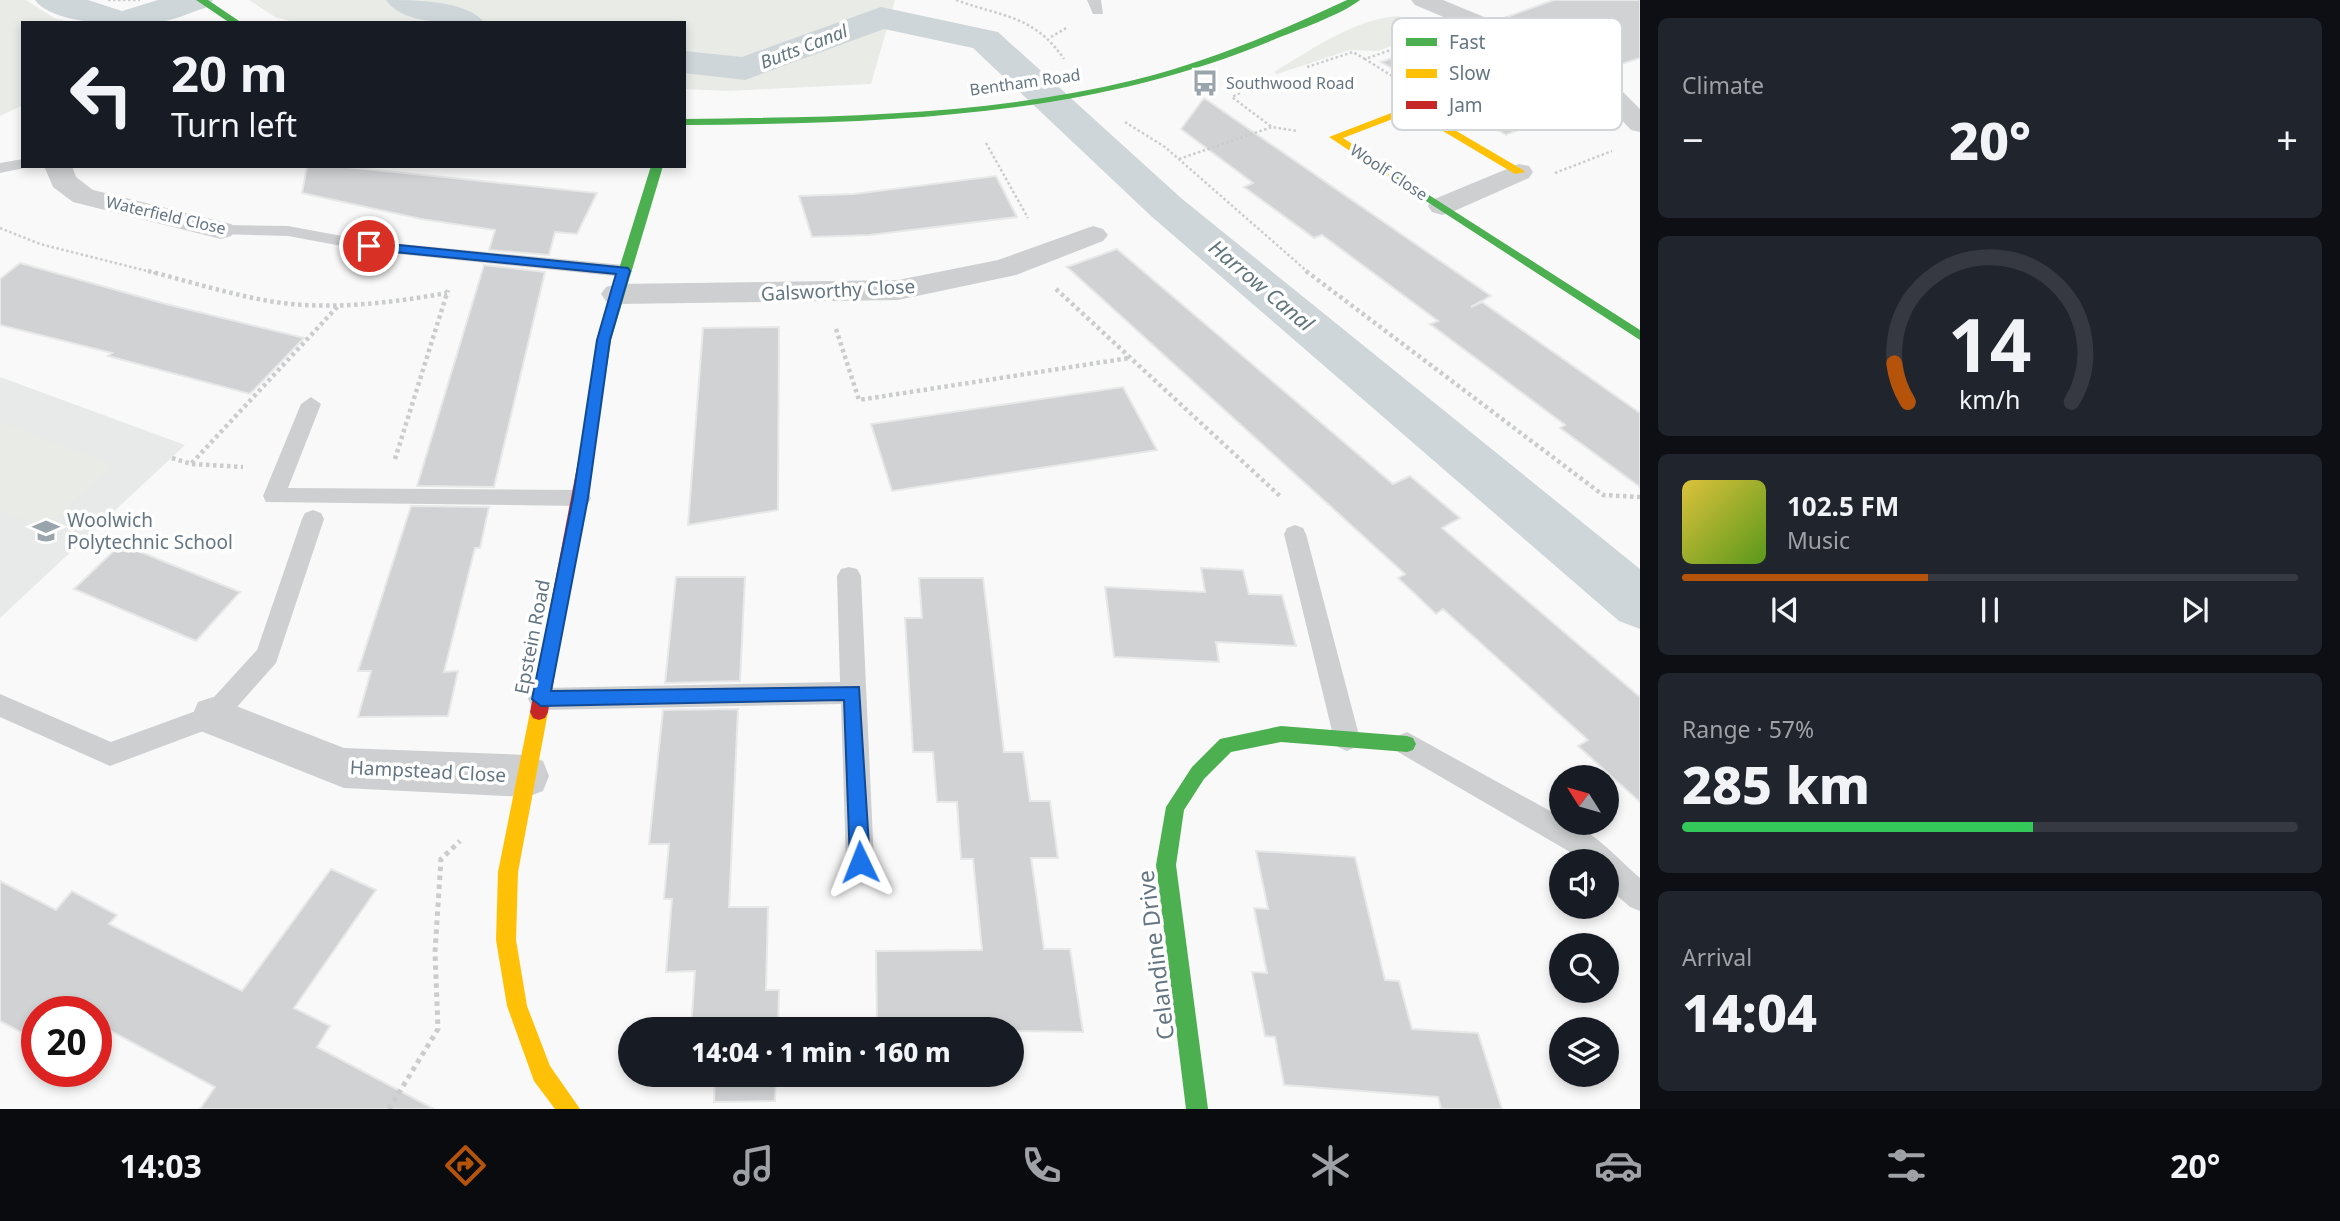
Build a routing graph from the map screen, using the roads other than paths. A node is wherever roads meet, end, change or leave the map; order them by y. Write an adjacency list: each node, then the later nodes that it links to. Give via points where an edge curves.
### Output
1 (201, 0): 5 (street)
2 (1355, 0): 8 (street, Bentham Road, via 1324,17 1223,56 1132,80 999,105 816,121)
3 (1423, 0): 4 (street)
4 (1466, 18)
5 (234, 21)
6 (1622, 105): 9 (street)
7 (1392, 116): 16 (street, Woolf Close, via 1335,137)
8 (686, 122)
9 (1640, 124)
10 (1448, 130): 15 (street, Woolf Close)
11 (21, 164): 12 (lane)
12 (0, 168)
13 (59, 168): 17 (street, Waterfield Close, via 63,181 83,196)
14 (656, 168): 19 (street, Epstein Road)
15 (1519, 173): 16 (street, Woolf Close)
16 (1442, 206): 20 (street, Woolf Close)
17 (220, 230): 19 (lane, Waterfield Close, via 288,231)
18 (1093, 234): 19 (street, Galsworthy Close, via 950,281 898,290 823,292)
19 (621, 283): 22 (street, Epstein Road, via 604,340)
20 (1640, 336)
21 (311, 404): 22 (lane, via 274,496)
22 (580, 498): 27 (street, Epstein Road)
23 (313, 519): 29 (lane, via 267,656)
24 (1296, 534): 30 (lane)
25 (849, 576): 26 (lane)
26 (853, 693): 27 (lane); 34 (lane)
27 (541, 699): 32 (street, Epstein Road)
28 (0, 705): 29 (lane, via 110,754)
29 (213, 716): 32 (street, Hampstead Close, via 344,768)
30 (1347, 739): 31 (street, Celandine Drive); 38 (street, Celandine Drive, via 1281,734 1226,745 1198,773 1175,807 1166,865)
31 (1407, 744): 33 (lane)
32 (527, 776): 37 (street, Epstein Road, via 508,872 506,940 521,1017 542,1073)
33 (1587, 849)
34 (860, 862)
35 (1619, 878): 36 (lane)
36 (1640, 897)
37 (569, 1109)
38 (1197, 1109)

